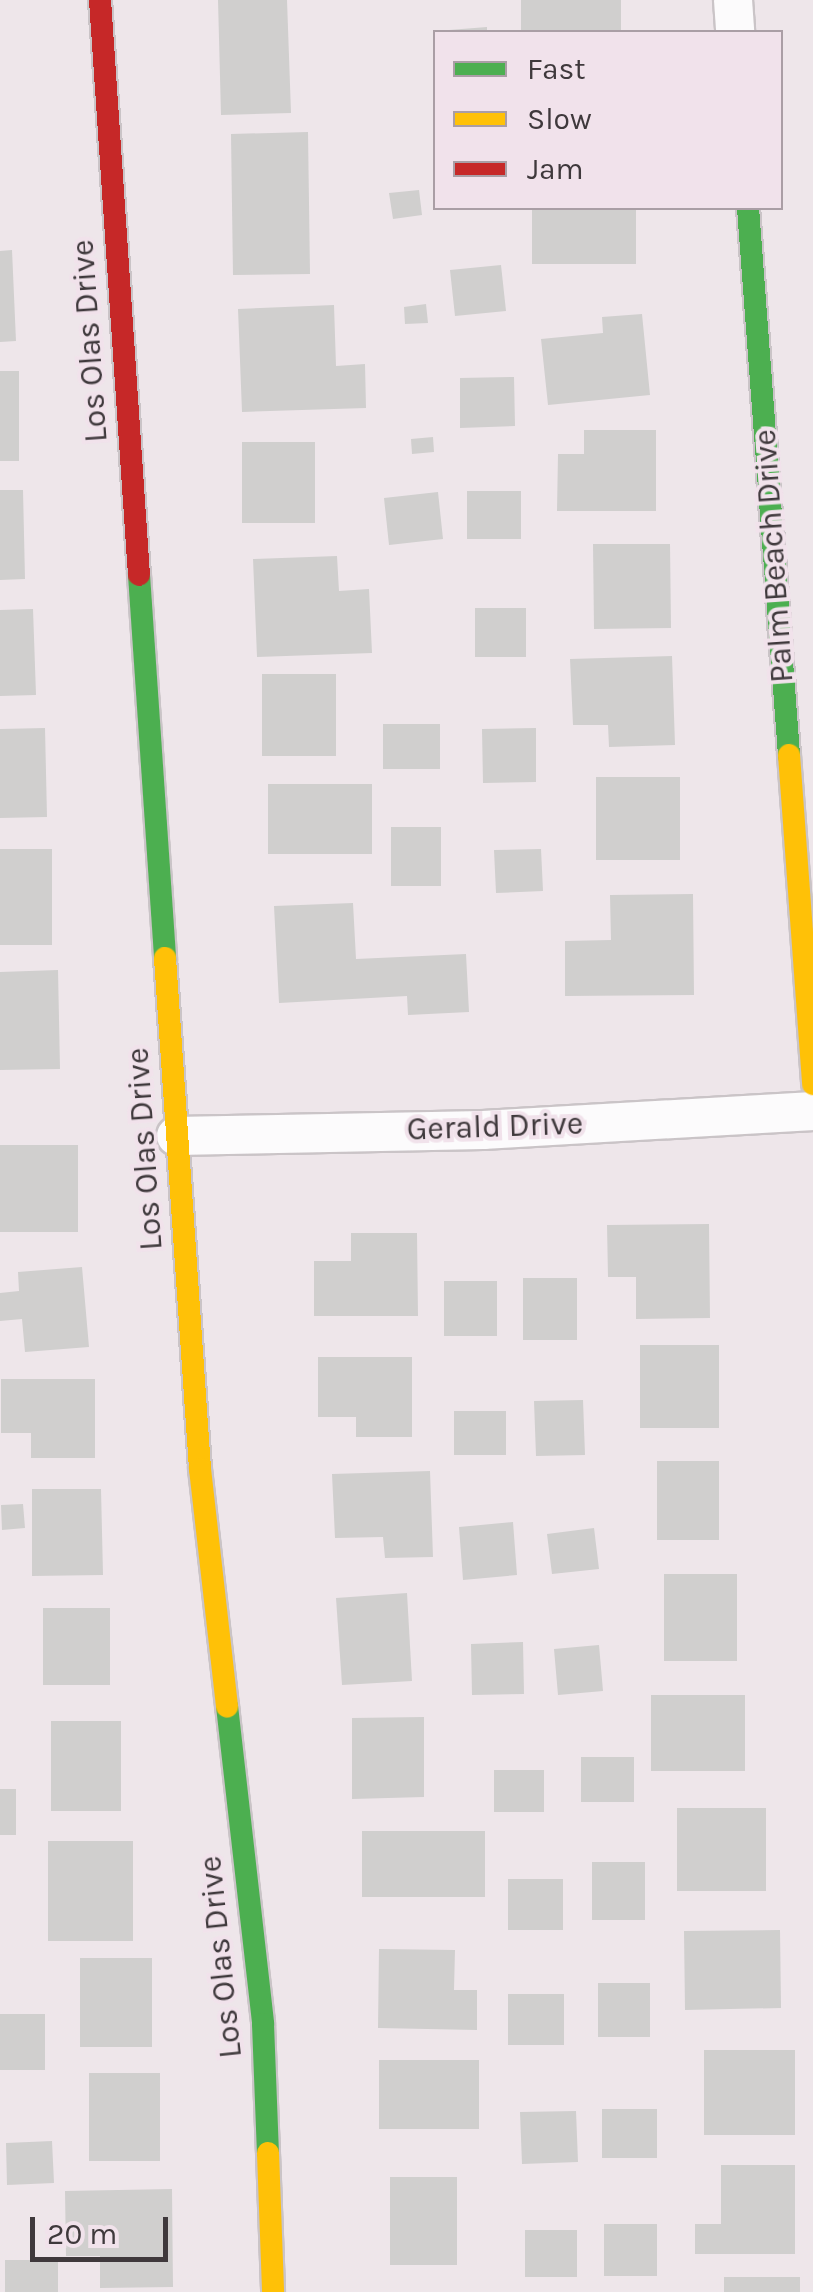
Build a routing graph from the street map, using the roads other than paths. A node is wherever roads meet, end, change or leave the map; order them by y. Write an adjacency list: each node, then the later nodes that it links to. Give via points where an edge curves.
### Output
1 (100, 0): 7 (street, Los Olas Drive)
2 (733, 0): 3 (street)
3 (735, 30)
4 (748, 210): 5 (street, Palm Beach Drive)
5 (813, 1084)
6 (813, 1111): 7 (street, Gerald Drive, via 483,1130)
7 (176, 1136): 8 (street, Los Olas Drive, via 200,1469 263,2024)
8 (273, 2292)

